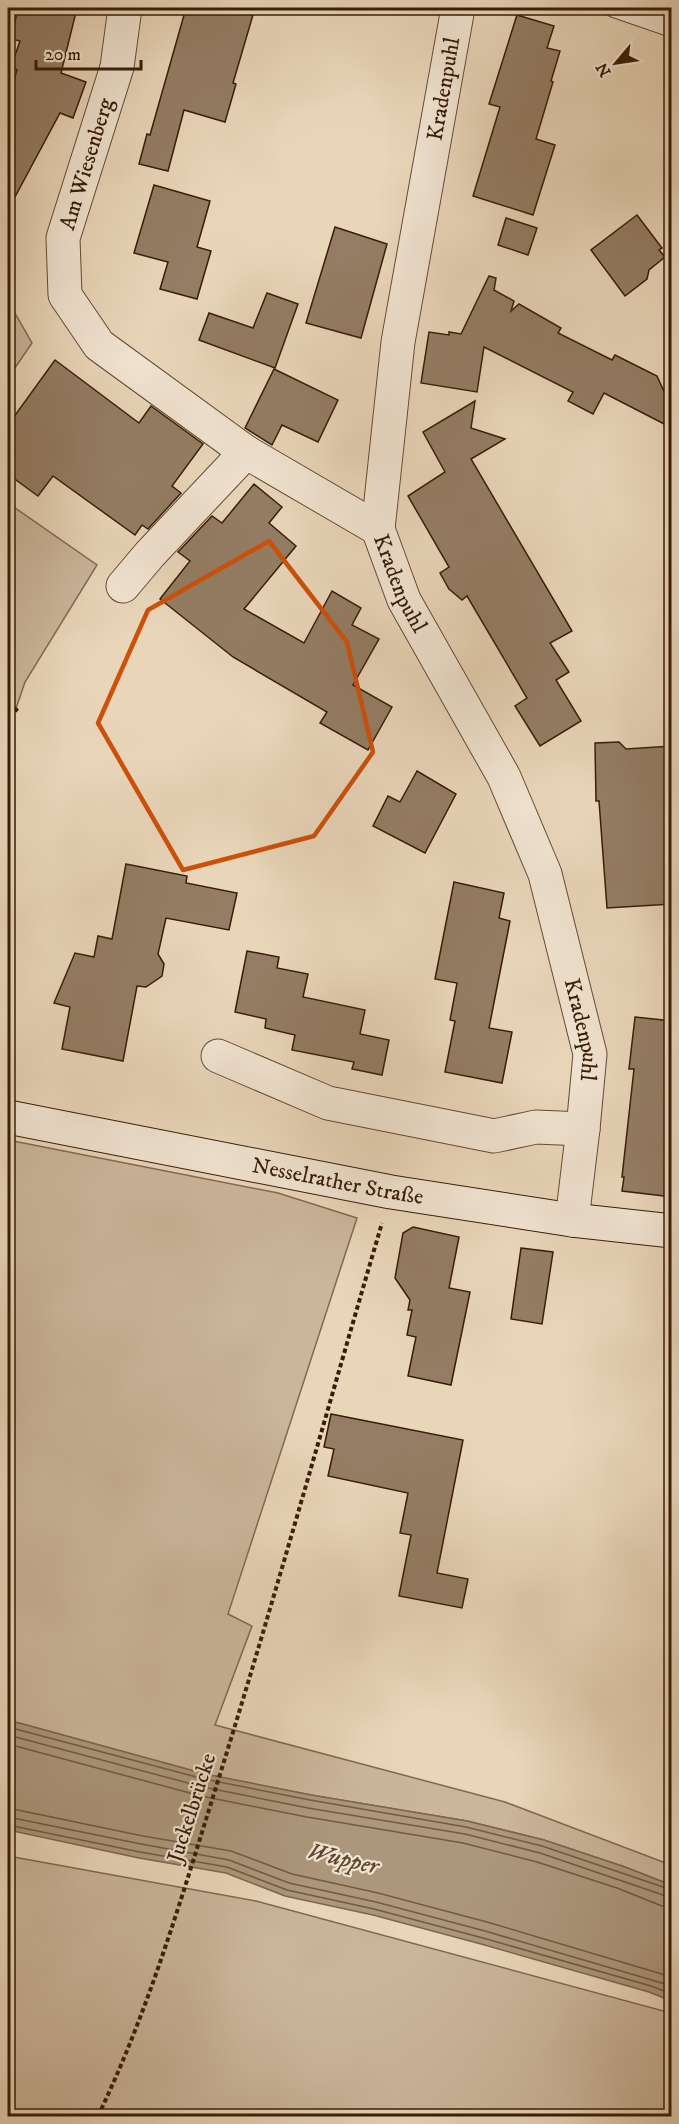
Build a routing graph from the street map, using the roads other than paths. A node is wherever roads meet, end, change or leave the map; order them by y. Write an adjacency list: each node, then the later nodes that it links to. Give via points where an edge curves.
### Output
1 (125, 8): 5 (street, Am Wiesenberg, via 117,68 63,238 64,295 99,345)
2 (458, 8): 6 (street, Kradenpuhl, via 398,342)
3 (614, 8): 4 (lane)
4 (672, 28)
5 (246, 452): 6 (street, Am Wiesenberg); 7 (street)
6 (378, 529): 10 (street, Kradenpuhl, via 404,600 504,777 545,874 590,1054)
7 (123, 586)
8 (218, 1056): 10 (street, via 328,1103 494,1136 536,1127)
9 (8, 1117): 11 (street, Nesselrather Straße, via 391,1192)
10 (583, 1129): 11 (street, Kradenpuhl)
11 (572, 1220): 12 (street, Nesselrather Straße)
12 (672, 1231)

